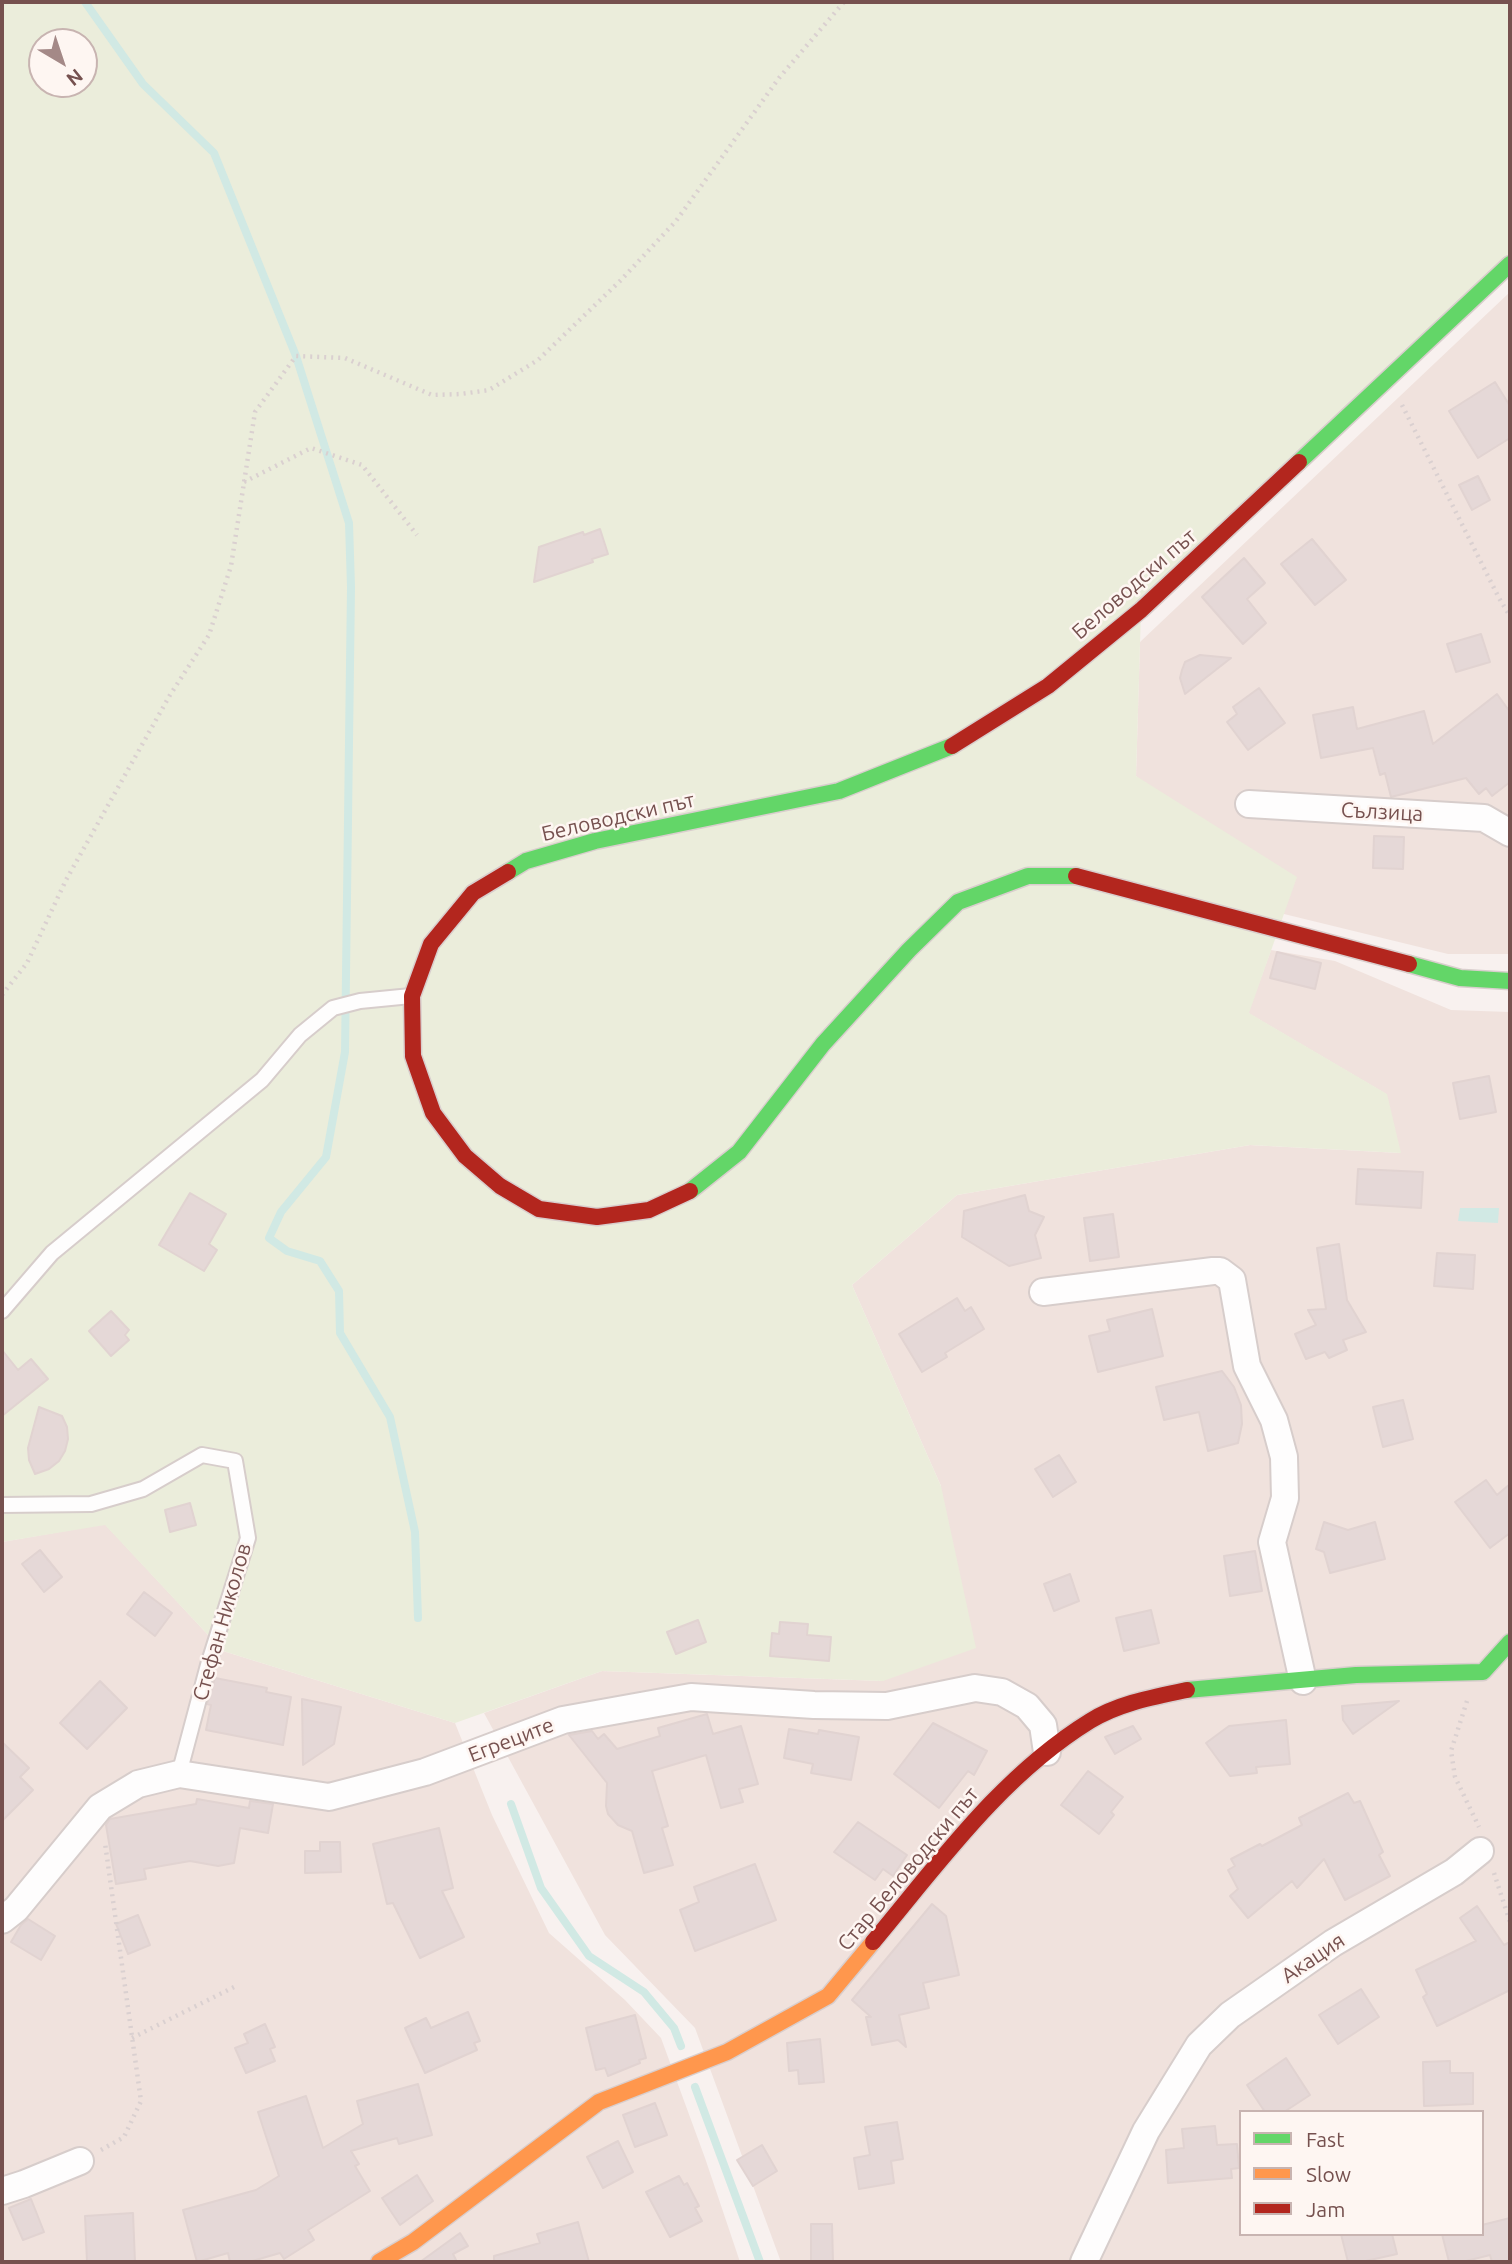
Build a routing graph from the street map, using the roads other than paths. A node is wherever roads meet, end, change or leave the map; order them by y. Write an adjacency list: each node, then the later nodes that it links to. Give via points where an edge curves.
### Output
1 (1510, 264): 5 (street, Беловодски път, via 1141,610 1048,686 960,743 839,790 595,841 526,861 473,893 430,944)
2 (1249, 804): 3 (street, Сълзица, via 1484,818)
3 (1510, 833)
4 (1510, 981): 5 (street, Беловодски път, via 1460,978 1079,876 1028,876 958,902 823,1044 739,1152 696,1188 649,1210 597,1217 539,1209 500,1186 465,1156 433,1113 413,1056)
5 (412, 996): 7 (lane, via 333,1008 300,1035 262,1080 52,1253)
6 (1043, 1292): 10 (street, via 1213,1270 1232,1280 1247,1366 1273,1420 1284,1457 1285,1498 1272,1542)
7 (2, 1311)
8 (2, 1505): 12 (lane, Стефан Николов, via 92,1504 143,1489 202,1455 235,1461 248,1538)
9 (1510, 1642): 10 (street, Стар Беловодски път, via 1483,1672)
10 (1303, 1681): 11 (street, Стар Беловодски път, via 1192,1689 1140,1700 1092,1720)
11 (1047, 1752): 12 (street, Егреците, via 1043,1725 1027,1706 1002,1692 975,1688 887,1706 691,1697 563,1720 425,1772 329,1797); 17 (street, Стар Беловодски път, via 986,1806 828,1996 727,2052 599,2102 413,2242)
12 (179, 1774): 14 (street, Егреците, via 138,1784 100,1808)
13 (1480, 1851): 18 (street, Акация, via 1454,1872 1333,1943 1230,2015 1199,2045 1146,2131)
14 (2, 1920)
15 (80, 2161): 16 (street)
16 (2, 2191)
17 (379, 2262)
18 (1084, 2262)

